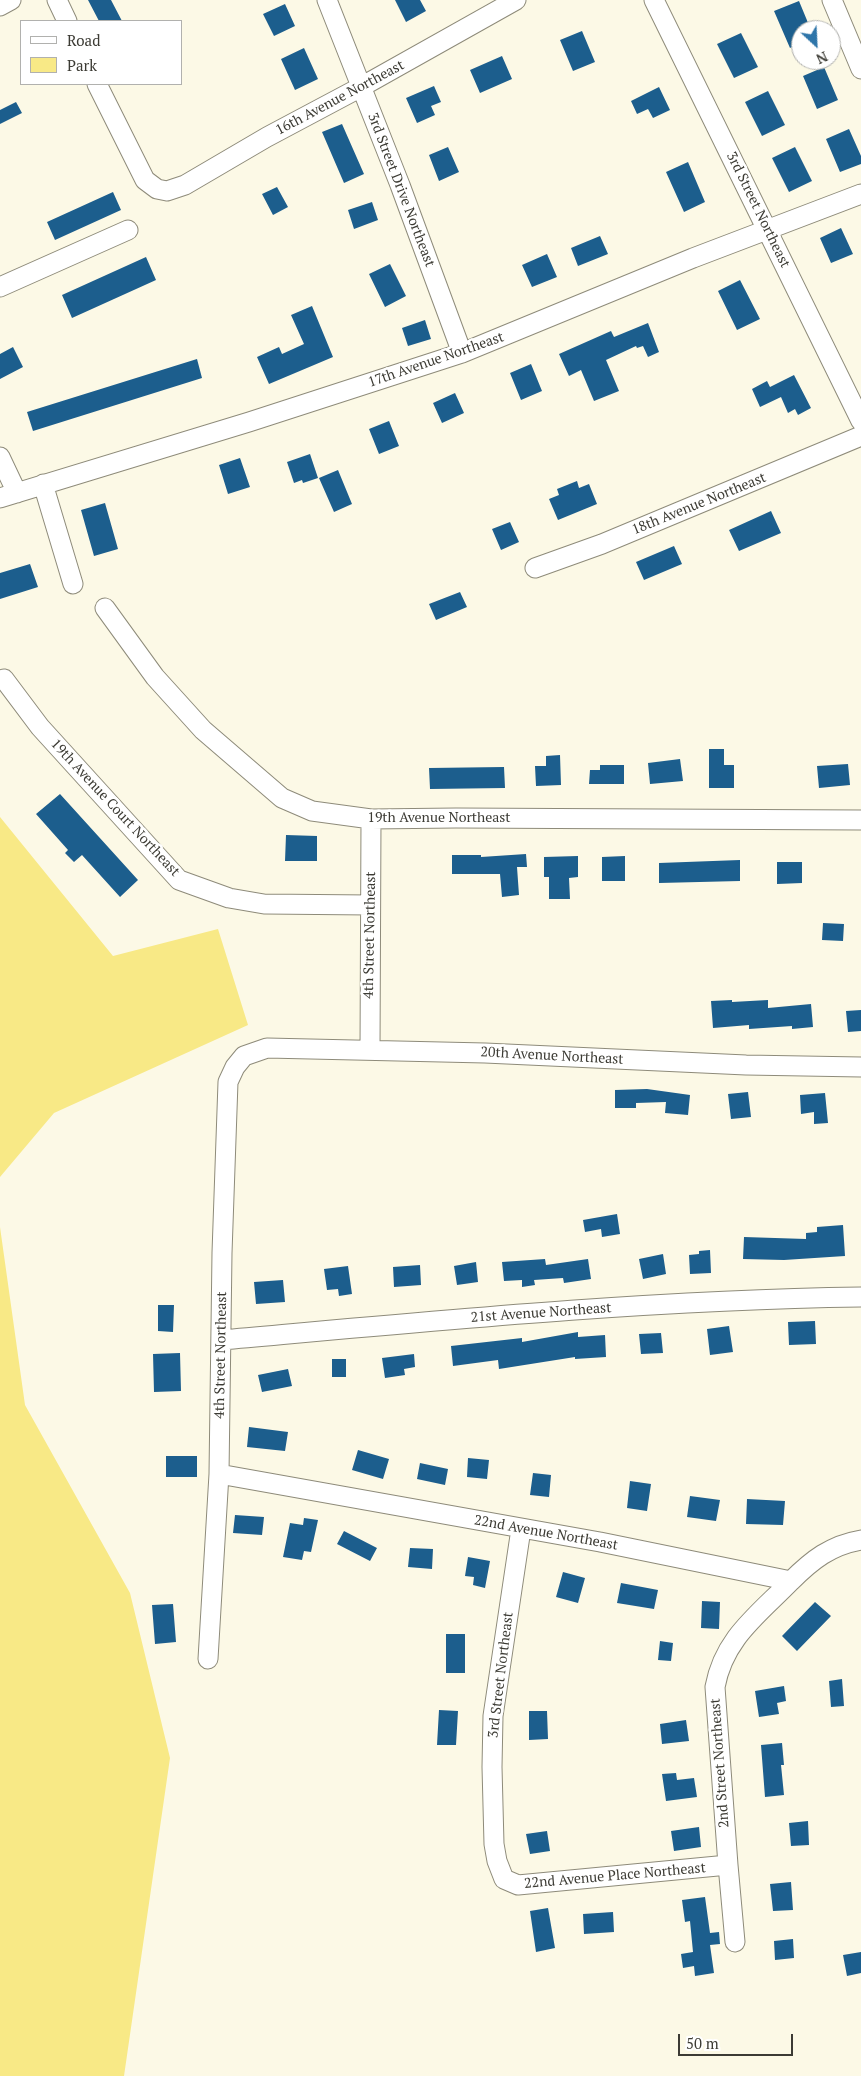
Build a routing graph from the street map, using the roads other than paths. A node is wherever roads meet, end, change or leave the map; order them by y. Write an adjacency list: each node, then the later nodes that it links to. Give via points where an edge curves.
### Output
1 (11, 0): 7 (street)
2 (57, 0): 8 (street)
3 (326, 0): 11 (street, 3rd Street Drive Northeast)
4 (516, 0): 11 (street, 16th Avenue Northeast)
5 (654, 0): 13 (street, 3rd Street Northeast)
6 (832, 0): 9 (street)
7 (0, 6)
8 (67, 20)
9 (861, 69)
10 (98, 85): 11 (street, 16th Avenue Northeast, via 145,180 167,191 185,185)
11 (362, 87): 16 (street, 3rd Street Drive Northeast)
12 (861, 194): 13 (street, 17th Avenue Northeast)
13 (768, 229): 16 (street, 17th Avenue Northeast); 17 (street, 3rd Street Northeast)
14 (128, 230): 15 (street)
15 (0, 287)
16 (462, 352): 20 (street, 17th Avenue Northeast, via 249,422)
17 (861, 421)
18 (861, 436): 22 (street, 18th Avenue Northeast, via 602,544)
19 (0, 456): 21 (street)
20 (42, 484): 21 (street, 17th Avenue Northeast); 23 (street)
21 (9, 495)
22 (535, 568)
23 (72, 584)
24 (105, 608): 26 (street, 19th Avenue Northeast, via 155,677 203,730 282,798 312,811)
25 (4, 679): 28 (street, 19th Avenue Court Northeast, via 40,727 179,880 229,898 264,904)
26 (370, 819): 27 (street, 19th Avenue Northeast); 28 (street, 4th Street Northeast)
27 (861, 820)
28 (370, 905): 29 (street, 4th Street Northeast)
29 (370, 1050): 30 (street, 20th Avenue Northeast, via 267,1048); 31 (street, 20th Avenue Northeast)
30 (244, 1056): 33 (street, 4th Street Northeast, via 228,1082)
31 (861, 1067)
32 (861, 1297): 33 (street, 21st Avenue Northeast, via 761,1298 574,1309)
33 (222, 1340): 34 (street, 4th Street Northeast)
34 (219, 1474): 35 (street, 22nd Avenue Northeast); 38 (street, 4th Street Northeast)
35 (520, 1529): 37 (street, 22nd Avenue Northeast); 40 (street, 3rd Street Northeast, via 493,1716 494,1844)
36 (861, 1540): 37 (street, via 820,1555)
37 (791, 1581): 39 (street, 2nd Street Northeast, via 732,1641 718,1673 715,1701)
38 (208, 1659)
39 (728, 1866): 40 (street, 22nd Avenue Place Northeast, via 518,1885); 41 (street, 2nd Street Northeast)
40 (504, 1879)
41 (735, 1942)

